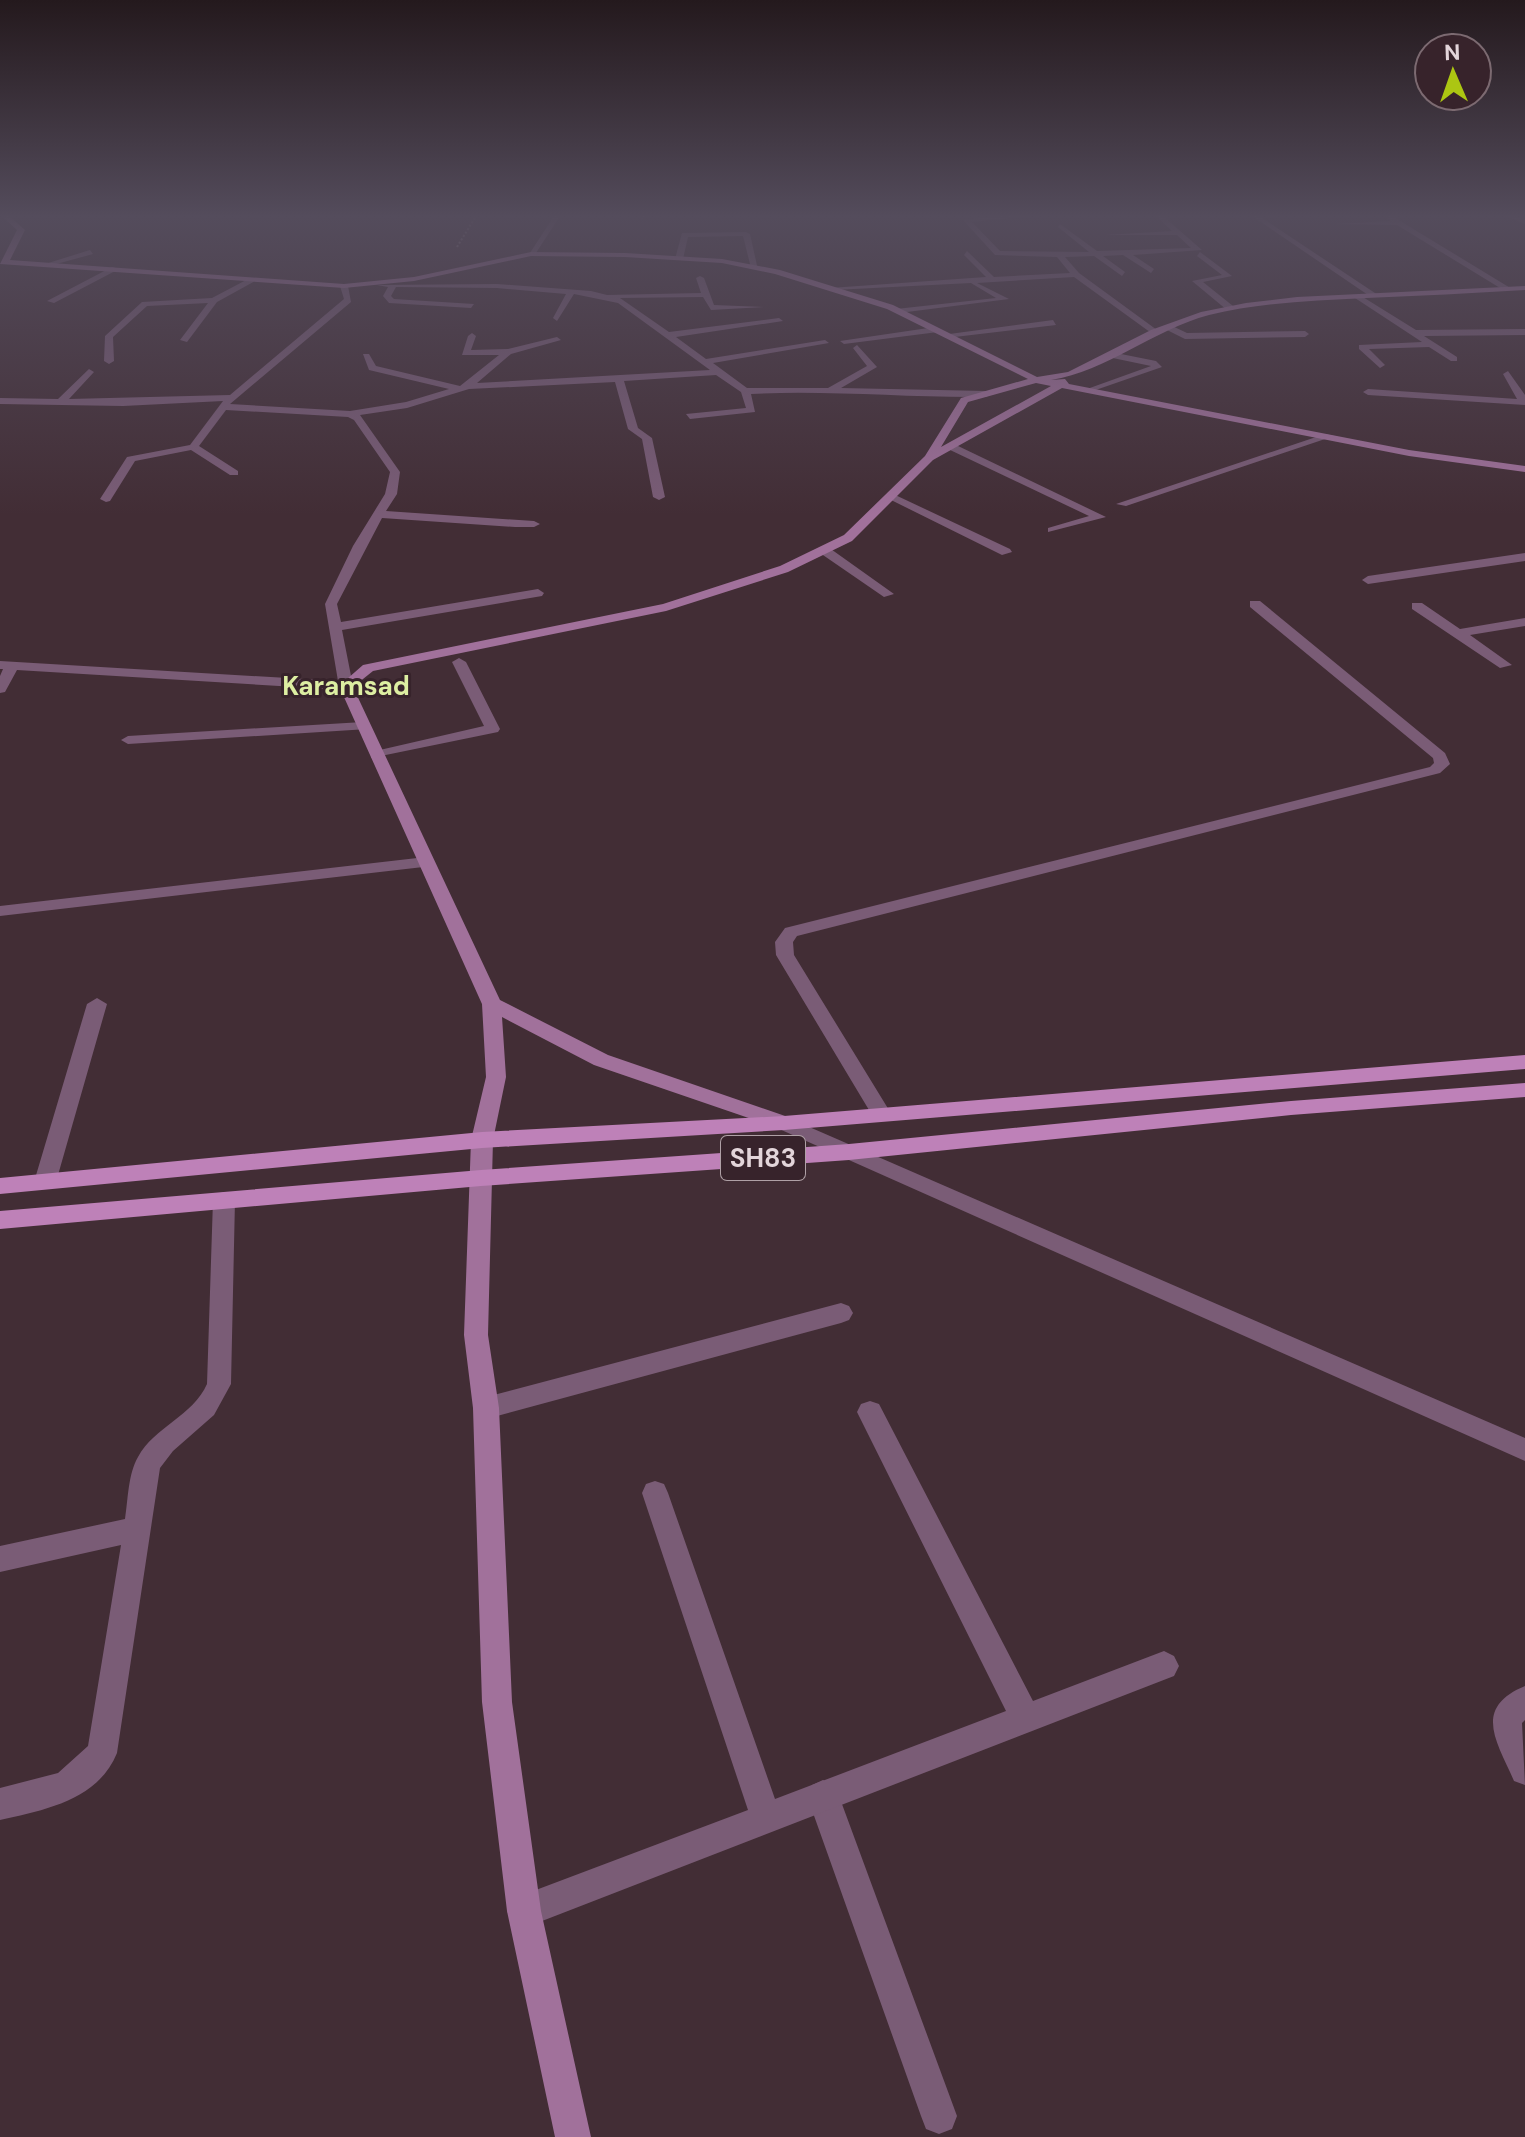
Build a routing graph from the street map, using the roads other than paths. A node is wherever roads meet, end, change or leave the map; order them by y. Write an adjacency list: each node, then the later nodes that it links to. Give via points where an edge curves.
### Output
1 (131, 316): 34 (street, via 109,336)
2 (202, 316): 22 (street)
3 (328, 316): 53 (street)
4 (641, 316): 18 (street)
5 (908, 316): 13 (street)
6 (1132, 316): 14 (street)
7 (1205, 316): 11 (street)
8 (1388, 316): 16 (street)
9 (779, 321): 12 (street)
10 (1053, 323): 19 (street)
11 (1168, 327): 14 (street); 17 (street, via 1185,336)
12 (717, 329): 18 (street); 21 (street)
13 (935, 330): 19 (street); 24 (street)
14 (1154, 332): 30 (street)
15 (1525, 332): 16 (street)
16 (1415, 333): 26 (street)
17 (1305, 334)
18 (667, 335): 35 (street)
19 (946, 335): 42 (street)
20 (472, 336): 29 (street, via 465,353)
21 (728, 338)
22 (184, 340)
23 (557, 340): 29 (street)
24 (844, 341)
25 (825, 343): 32 (street)
26 (1431, 344): 33 (street); 36 (street, via 1362,347)
27 (739, 347): 32 (street)
28 (857, 348): 45 (street, via 872,367)
29 (508, 352): 44 (street)
30 (1111, 355): 39 (street); 47 (street, via 1157,367)
31 (366, 356): 44 (street, via 372,368)
32 (749, 356): 35 (street)
33 (1454, 359)
34 (109, 361)
35 (703, 362): 38 (street)
36 (1380, 365)
37 (89, 372): 51 (street)
38 (716, 372): 41 (street); 46 (street)
39 (1071, 374): 42 (street); 43 (street)
40 (1508, 374): 52 (street)
41 (619, 379): 44 (street); 69 (street, via 633,429 647,438)
42 (1036, 380): 43 (street); 49 (street)
43 (1062, 386): 47 (street); 55 (street)
44 (463, 387): 57 (street, via 407,405)
45 (831, 390): 46 (street); 49 (street)
46 (745, 391): 59 (street, via 752,410)
47 (1090, 391): 62 (street)
48 (1368, 392): 52 (street, via 1417,390)
49 (987, 400): 56 (street, via 964,400)
50 (0, 401): 51 (street)
51 (61, 402): 53 (street)
52 (1525, 402)
53 (226, 403): 57 (street); 63 (street)
54 (1000, 408): 55 (street)
55 (1012, 411): 61 (street)
56 (954, 412): 58 (street); 65 (street)
57 (350, 414): 72 (street, via 395,472 391,494)
58 (969, 415)
59 (690, 416)
60 (983, 417): 61 (street)
61 (997, 420): 64 (street)
62 (1329, 436): 66 (street); 71 (street)
63 (193, 447): 67 (street); 70 (street, via 131,459)
64 (952, 447): 65 (street); 74 (street, via 1100,517)
65 (929, 458): 68 (street)
66 (1525, 469)
67 (234, 473)
68 (891, 496): 75 (street, via 848,538); 76 (street)
69 (659, 497)
70 (106, 499)
71 (1122, 504)
72 (379, 514): 73 (street); 84 (street, via 331,604)
73 (534, 524)
74 (1052, 530)
75 (824, 550): 80 (street); 89 (street, via 784,569 666,607 368,668)
76 (1006, 552)
77 (1525, 557): 78 (street)
78 (1368, 580)
79 (538, 593): 84 (street)
80 (888, 594)
81 (1255, 604): 100 (street, via 1440,756 1442,764 1435,770 791,932 784,942 785,955)
82 (1417, 606): 85 (street)
83 (1525, 622): 85 (street)
84 (335, 627): 89 (street)
85 (1459, 633): 87 (street)
86 (459, 662): 93 (street, via 493,729)
87 (1505, 665)
88 (6, 666): 89 (street); 90 (street)
89 (346, 686): 91 (street)
90 (0, 689)
91 (363, 726): 92 (street); 93 (street)
92 (128, 740)
93 (376, 755): 94 (street)
94 (426, 862): 95 (street); 97 (street)
95 (0, 911)
96 (97, 1004): 105 (street)
97 (492, 1004): 101 (street, via 601,1060); 102 (street, via 496,1077)
98 (1525, 1062): 100 (main road, SH83)
99 (1525, 1090): 103 (main road, SH83)
100 (882, 1115): 101 (main road, SH83)
101 (784, 1123): 102 (main road, SH83); 103 (street)
102 (482, 1140): 104 (street); 105 (main road, SH83)
103 (849, 1152): 104 (main road, SH83); 112 (street)
104 (481, 1178): 107 (main road, SH83); 110 (street, via 476,1335)
105 (45, 1182): 106 (main road, SH83)
106 (0, 1186)
107 (224, 1200): 108 (main road, SH83); 114 (street, via 215,1400 154,1451)
108 (0, 1220)
109 (841, 1313): 110 (street)
110 (486, 1408): 123 (street, via 497,1702)
111 (870, 1412): 118 (street)
112 (1525, 1450)
113 (655, 1493): 122 (street)
114 (137, 1529): 115 (street); 121 (street, via 102,1753 85,1776 61,1790)
115 (0, 1559)
116 (1164, 1666): 118 (street)
117 (1525, 1701): 119 (street, via 1506,1717)
118 (1025, 1718): 120 (street)
119 (1525, 1770)
120 (823, 1796): 122 (street); 124 (street)
121 (0, 1804)
122 (766, 1817): 123 (street)
123 (524, 1911): 125 (street)
124 (939, 2116)
125 (573, 2137)

